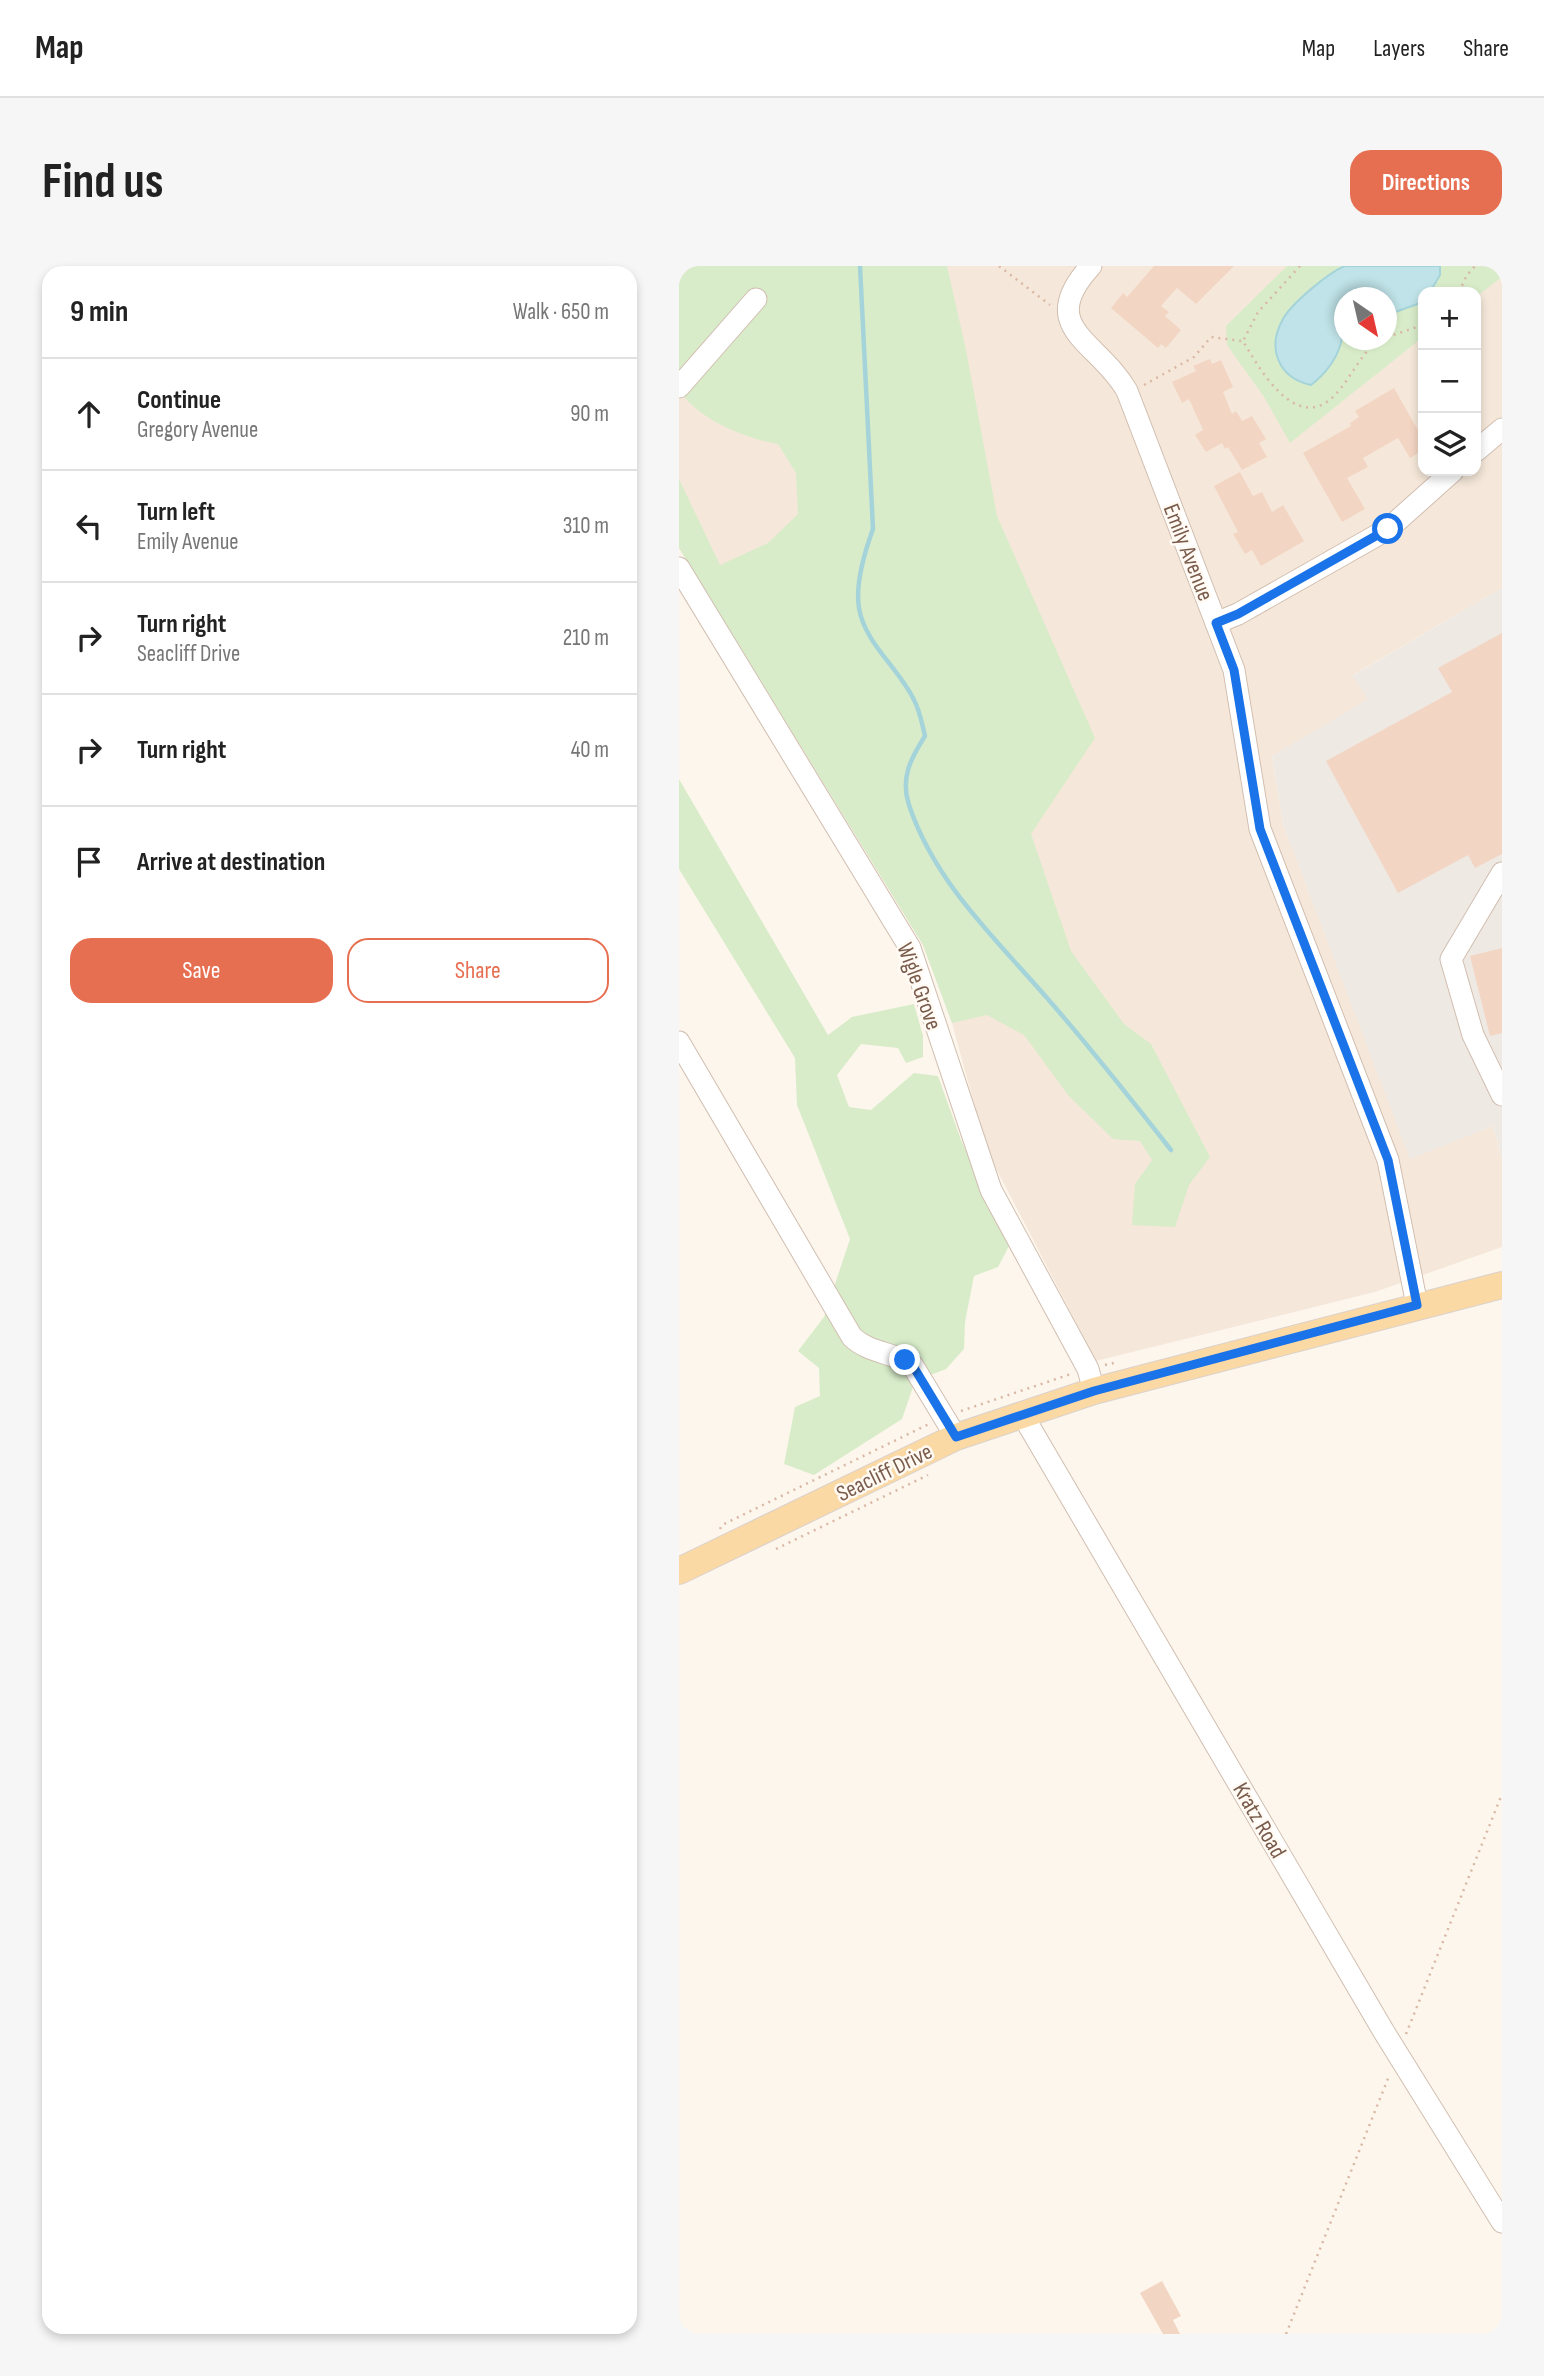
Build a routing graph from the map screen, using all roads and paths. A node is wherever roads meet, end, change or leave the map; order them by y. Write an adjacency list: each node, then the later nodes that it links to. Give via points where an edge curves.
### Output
1 (999, 266): 7 (path, via 1045,303)
2 (1091, 266): 7 (street, via 1075,284)
3 (1300, 266): 10 (path, via 1258,312)
4 (1475, 266): 5 (path)
5 (1461, 287)
6 (756, 299): 12 (street)
7 (1067, 304): 13 (street, Emily Avenue, via 1075,333 1114,369)
8 (1418, 327): 9 (path)
9 (1397, 334)
10 (1243, 341): 11 (path, via 1282,397 1301,407 1333,398); 13 (path, via 1211,337 1186,362)
11 (1369, 350)
12 (679, 387)
13 (1128, 391): 18 (street, Emily Avenue)
14 (1502, 429): 15 (street)
15 (1481, 447)
16 (1447, 476): 18 (street, via 1388,529)
17 (679, 568): 24 (street, Wigle Grove, via 910,948 991,1189 1088,1369)
18 (1216, 623): 23 (street, Emily Avenue, via 1234,670 1260,829 1388,1160)
19 (1502, 873): 21 (street, via 1451,959 1473,1035)
20 (679, 1042): 26 (street, via 852,1337 863,1347 913,1366)
21 (1502, 1095)
22 (1502, 1285): 23 (main road, Seacliff Drive)
23 (1417, 1305): 24 (main road, Seacliff Drive)
24 (1094, 1391): 25 (main road, Seacliff Drive)
25 (1022, 1414): 26 (main road, Seacliff Drive); 28 (street, Kratz Road, via 1384,2032)
26 (956, 1437): 27 (main road, Seacliff Drive)
27 (679, 1572)
28 (1502, 2222)

